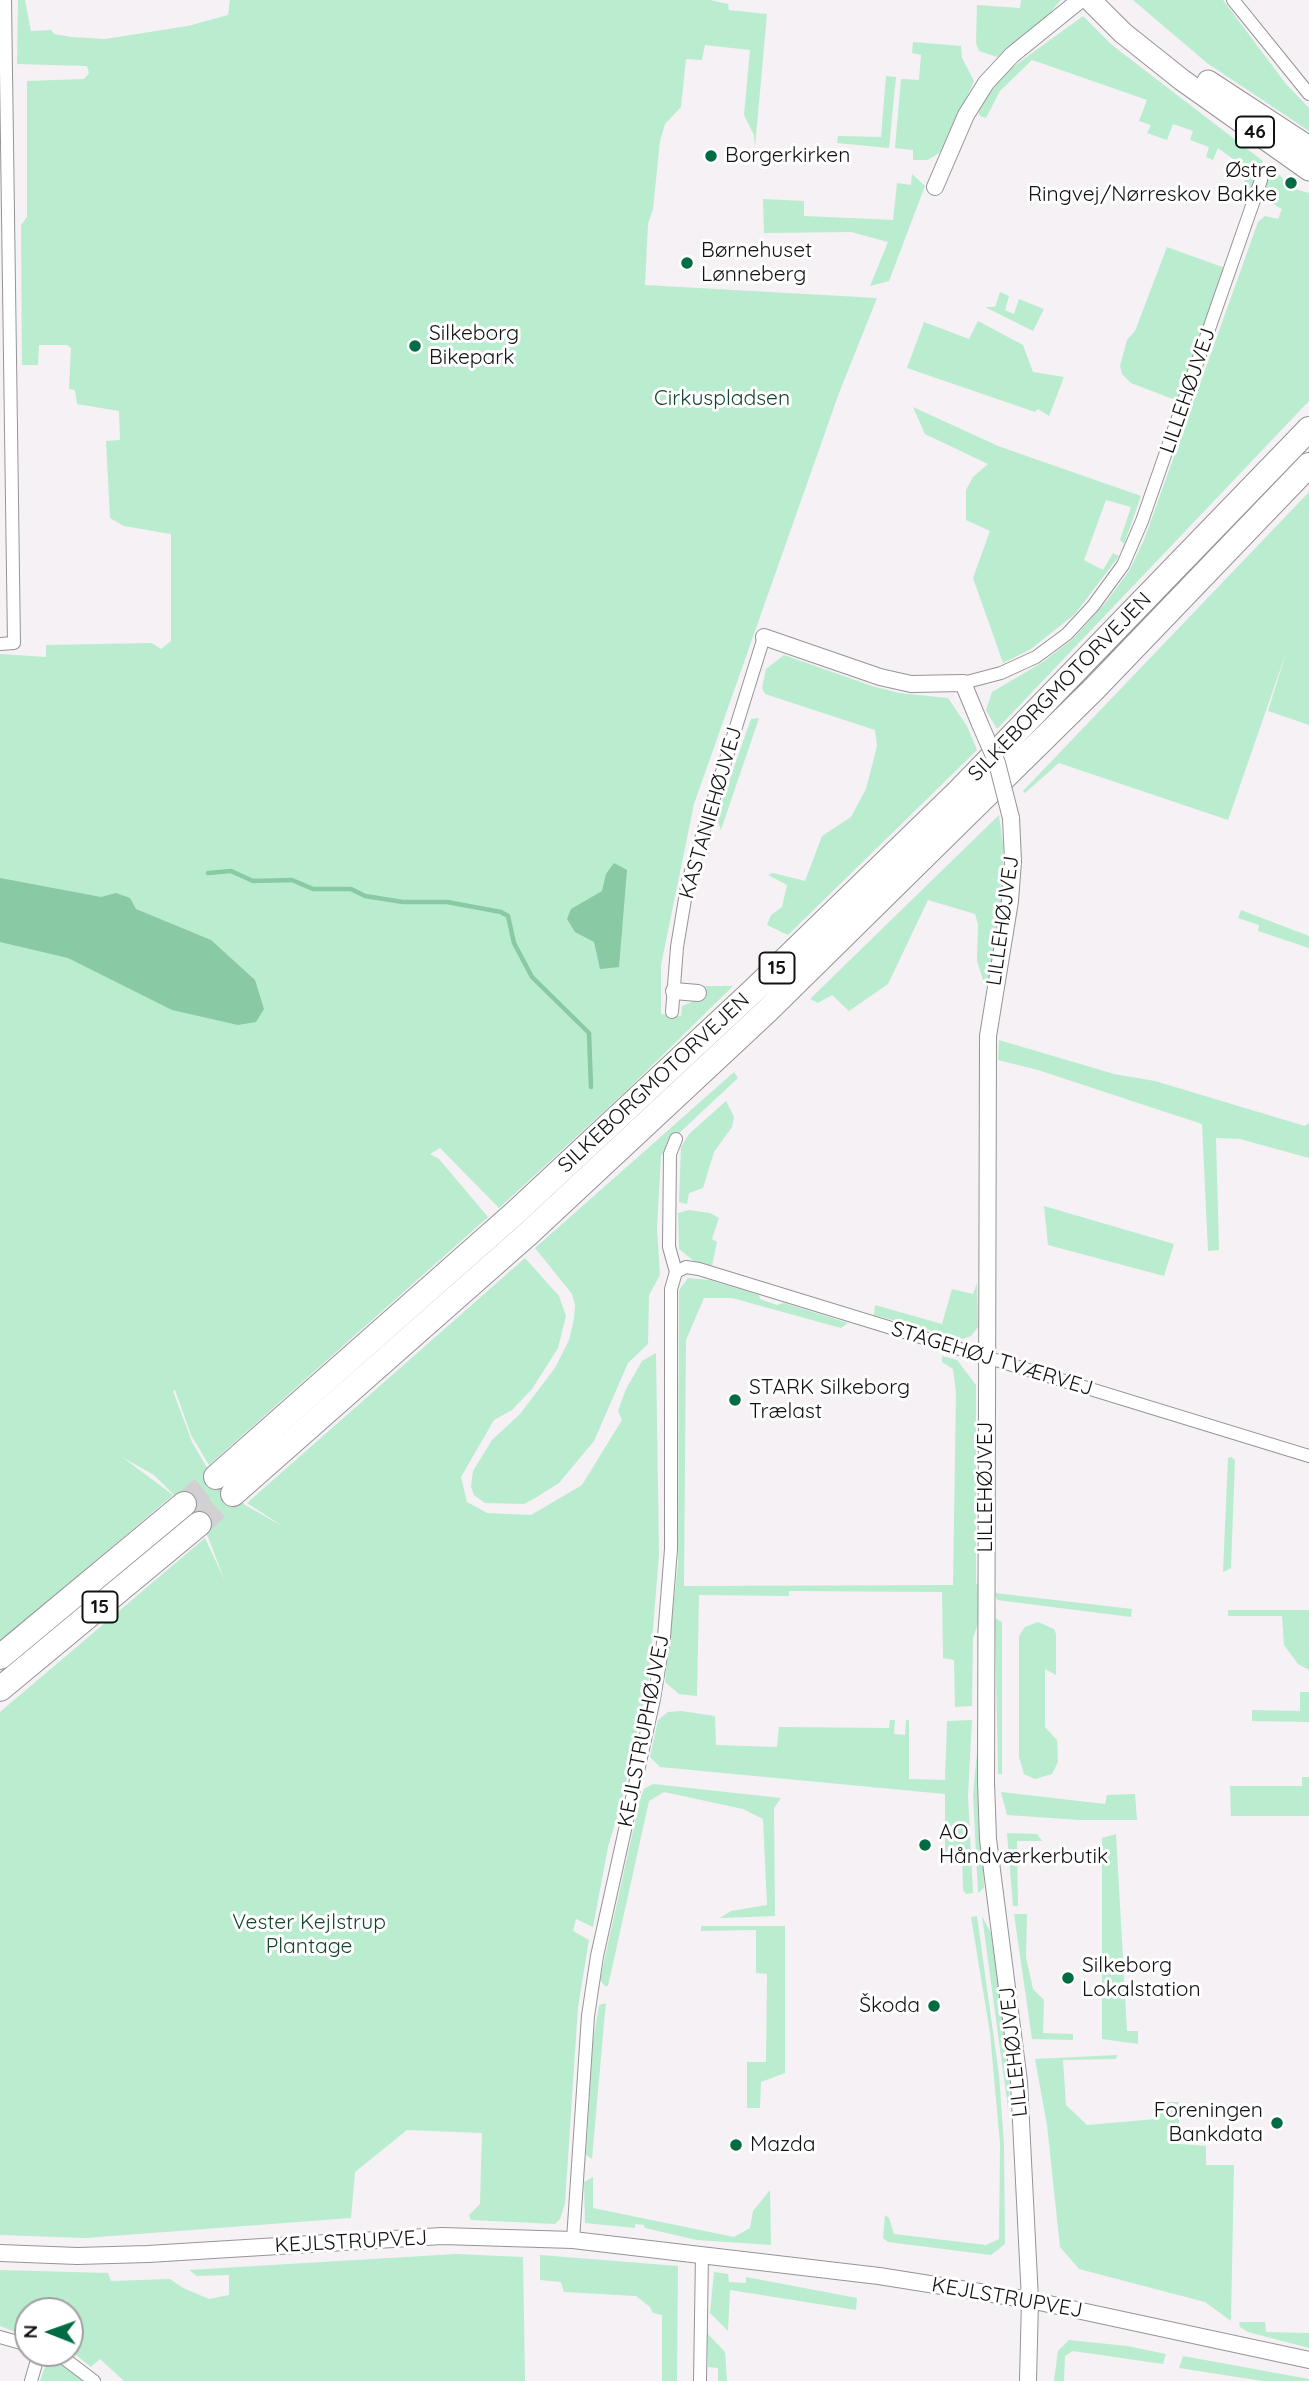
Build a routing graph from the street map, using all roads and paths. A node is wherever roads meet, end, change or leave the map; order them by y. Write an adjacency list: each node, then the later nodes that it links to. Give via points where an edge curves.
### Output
1 (5, 0): 13 (street)
2 (1080, 0): 12 (street, via 986,83 966,115)
3 (1090, 0): 6 (main road, 46, via 1123,33)
4 (1109, 0): 8 (main road, 46, via 1163,49)
5 (1233, 0): 7 (street)
6 (1202, 93): 9 (main road); 10 (main road, 46)
7 (1309, 94)
8 (1309, 147)
9 (1309, 159)
10 (1309, 170)
11 (1261, 180): 18 (street, LILLEHØJVEJ, via 1142,521 1122,565 1067,634 1036,657)
12 (935, 187)
13 (5, 385): 17 (street, via 14,643)
14 (1309, 429): 15 (highway, SILKEBORGMOTORVEJEN / 15, via 986,763 754,990 225,1486 529,1233 806,973 1094,689)
15 (1309, 465)
16 (764, 637): 18 (street, LILLEHØJVEJ, via 880,677 911,684); 19 (street, KASTANIEHØJVEJ, via 688,881)
17 (0, 644)
18 (963, 683): 24 (street, LILLEHØJVEJ, bridge, via 997,762 1011,818 1013,861 988,1036)
19 (674, 991): 20 (street); 21 (street, KASTANIEHØJVEJ)
20 (698, 993)
21 (672, 1012)
22 (676, 1139): 23 (street, KEJLSTRUPHØJVEJ, via 670,1154 669,1247)
23 (676, 1272): 24 (street, STAGEHØJ TVÆRVEJ, via 686,1267 698,1269); 28 (street, KEJLSTRUPHØJVEJ, via 671,1289 671,1549 664,1637 597,1956 588,2017)
24 (986, 1357): 25 (street, STAGEHØJ TVÆRVEJ); 31 (street, LILLEHØJVEJ, via 988,1839 1018,2071)
25 (1309, 1456)
26 (0, 1657): 27 (highway, 15, via 192,1514)
27 (0, 1689)
28 (572, 2240): 29 (street, KEJLSTRUPVEJ, via 442,2236 148,2254); 30 (street, KEJLSTRUPVEJ)
29 (0, 2253)
30 (702, 2255): 31 (street, KEJLSTRUPVEJ); 35 (street)
31 (1030, 2300): 32 (street, KEJLSTRUPVEJ); 36 (street, LILLEHØJVEJ)
32 (1309, 2360)
33 (76, 2367): 34 (street)
34 (94, 2381)
35 (700, 2381)
36 (1028, 2381)

